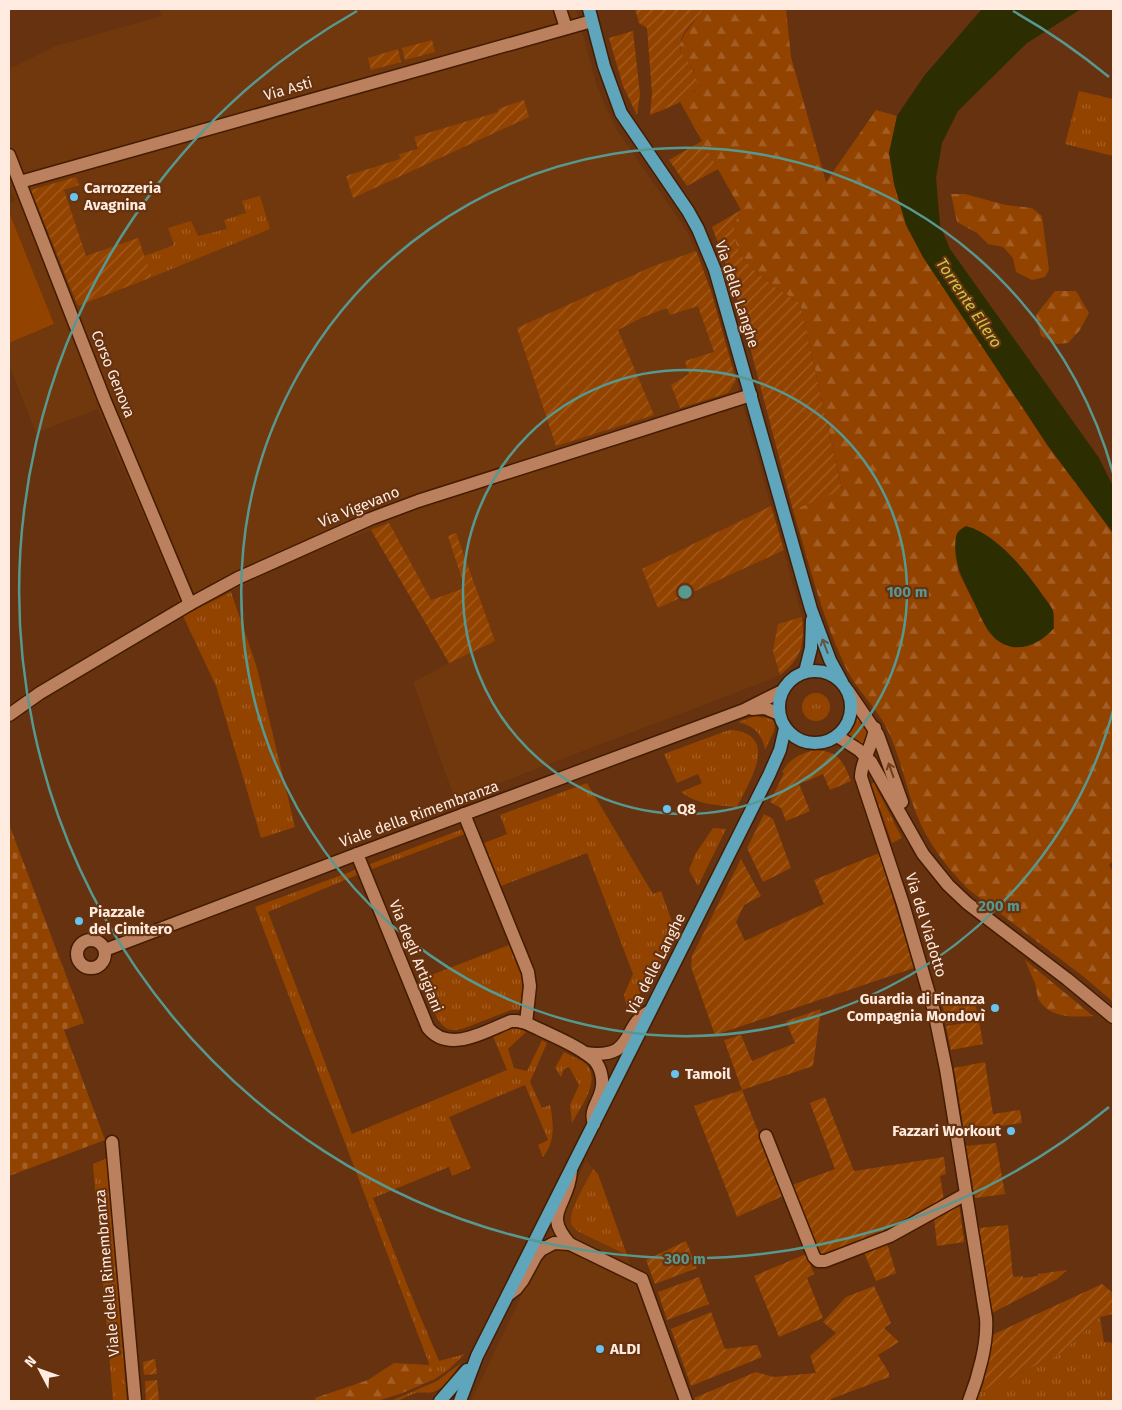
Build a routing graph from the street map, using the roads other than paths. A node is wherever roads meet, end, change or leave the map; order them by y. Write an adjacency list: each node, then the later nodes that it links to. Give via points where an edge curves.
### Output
1 (560, 9): 3 (street)
2 (590, 15): 3 (street, Via Asti); 6 (main road, Via delle Langhe, via 621,113 698,229 715,270)
3 (566, 28): 5 (street, Via Asti)
4 (9, 155): 5 (street, Corso Genova)
5 (20, 182): 7 (street, Corso Genova, via 105,401)
6 (751, 395): 7 (street, Via Vigevano, via 400,507 264,565); 8 (main road, Via delle Langhe)
7 (190, 604): 14 (street, Via Vigevano, via 40,693)
8 (811, 609): 9 (main road, Via delle Langhe, via 811,648); 10 (main road, Via delle Langhe, one-way to 8, via 830,660)
9 (805, 672): 10 (main road, via 825,672); 11 (main road, via 789,681)
10 (845, 687): 16 (street); 17 (main road, Via delle Langhe, via 851,703 850,715)
11 (782, 691): 12 (street); 13 (main road)
12 (744, 710): 13 (street, via 765,708); 21 (street, Viale della Rimembranza)
13 (779, 714): 15 (main road)
14 (9, 715)
15 (785, 728): 18 (main road); 20 (main road, Via delle Langhe, via 780,750)
16 (874, 728): 19 (street, Via del Viadotto); 22 (street, one-way to 16)
17 (837, 736): 18 (main road, via 824,742); 19 (street)
18 (803, 741): 20 (main road, Via delle Langhe, via 789,749)
19 (866, 756): 22 (street); 33 (street, Via del Viadotto, via 861,770 863,784 934,1010)
20 (769, 774): 25 (main road, Via delle Langhe)
21 (464, 814): 23 (street, Viale della Rimembranza); 27 (street, via 528,972 530,986)
22 (912, 833): 26 (street, via 931,864 958,895)
23 (357, 854): 24 (street, Viale della Rimembranza); 27 (street, Via degli Artigiani, via 431,1032 452,1041 511,1021)
24 (105, 950)
25 (650, 1011): 28 (street, Via degli Artigiani, via 639,1019 618,1049 604,1054); 29 (main road, Via delle Langhe)
26 (1113, 1017)
27 (526, 1023): 28 (street, Via degli Artigiani)
28 (584, 1052): 29 (street, Via degli Artigiani, via 594,1060 602,1079 601,1092 592,1112)
29 (594, 1124): 32 (main road, Via delle Langhe)
30 (766, 1136): 33 (street, via 818,1262 890,1236)
31 (112, 1142): 37 (street, Viale della Rimembranza)
32 (572, 1167): 34 (street, Via delle Langhe, via 568,1190 556,1221 560,1233); 35 (main road, Via delle Langhe)
33 (966, 1194): 41 (street, Via del Viadotto, via 986,1324 977,1374)
34 (570, 1244): 35 (street, Via delle Langhe, via 554,1243 541,1250 523,1280); 40 (street, via 643,1280)
35 (506, 1297): 36 (main road, Via delle Langhe)
36 (477, 1356): 38 (main road, Via delle Langhe); 39 (main road, Via delle Langhe)
37 (135, 1401)
38 (440, 1401)
39 (460, 1401)
40 (686, 1401)
41 (968, 1401)

